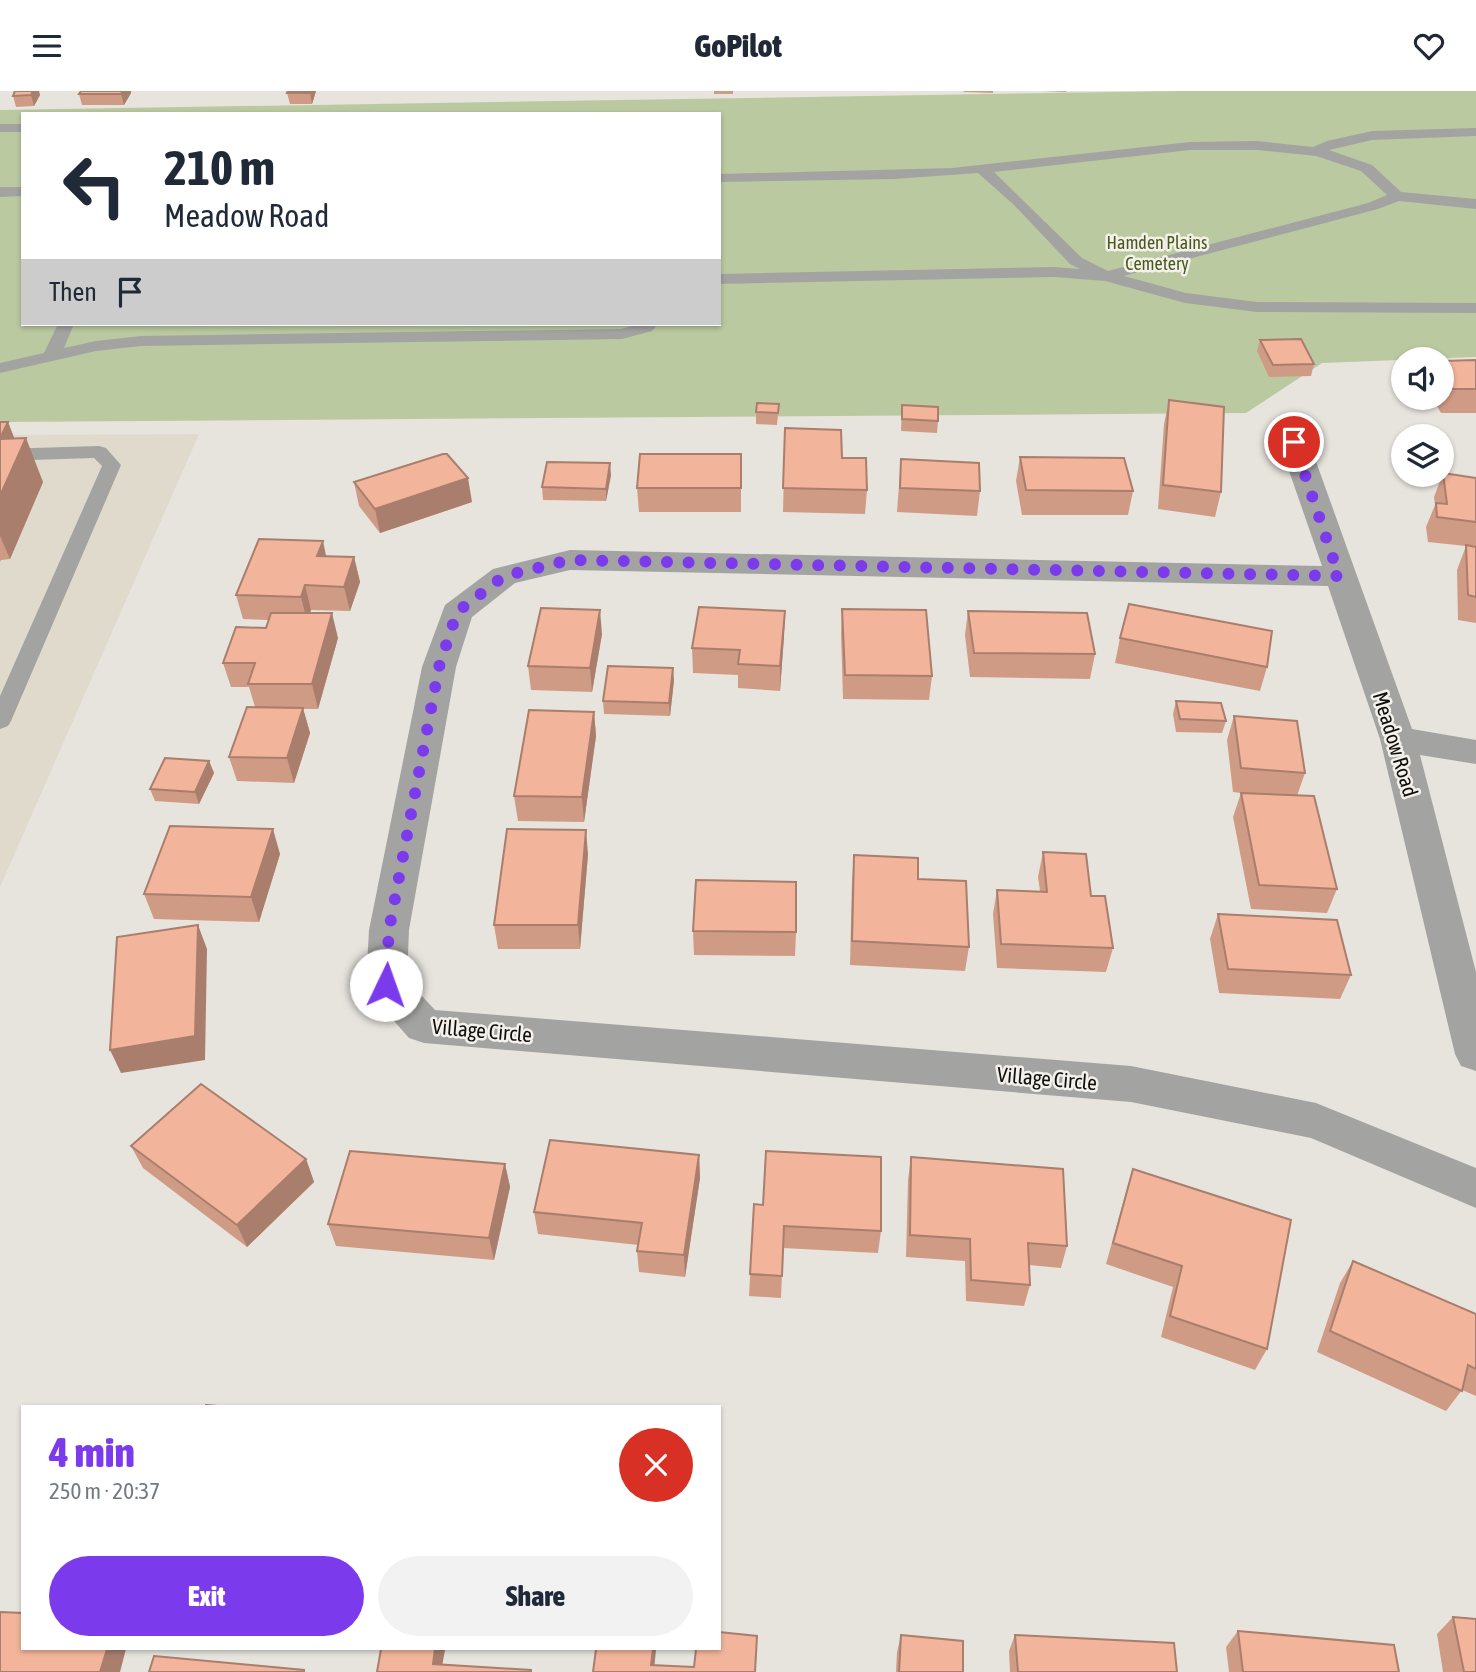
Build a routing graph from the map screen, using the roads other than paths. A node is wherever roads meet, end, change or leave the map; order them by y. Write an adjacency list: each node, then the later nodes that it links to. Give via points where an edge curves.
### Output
1 (0, 128): 2 (lane)
2 (21, 128)
3 (1476, 132): 4 (lane, via 1362,137 1331,142)
4 (1315, 151): 5 (lane, via 1178,146); 9 (lane, via 1365,168 1392,186)
5 (982, 169): 6 (lane); 11 (lane, via 1076,261)
6 (721, 177)
7 (21, 191): 8 (lane)
8 (0, 192)
9 (1397, 196): 10 (lane); 11 (lane)
10 (1476, 204)
11 (1106, 276): 12 (lane, via 979,272); 13 (lane, via 1185,298 1257,307)
12 (721, 279)
13 (1476, 308)
14 (65, 326): 16 (lane)
15 (647, 326): 16 (lane, via 622,334 141,341)
16 (52, 355): 17 (lane)
17 (0, 368)
18 (1294, 442): 20 (street, Meadow Road)
19 (0, 455): 21 (lane, via 99,452 111,465)
20 (1339, 576): 22 (street, Meadow Road); 25 (street, Village Circle, via 570,560 504,576 457,612 439,667 389,930 386,985 424,1026 1130,1084 1316,1121)
21 (0, 721)
22 (1398, 739): 23 (street); 24 (street, Meadow Road)
23 (1476, 752)
24 (1476, 1054)
25 (1476, 1188)

